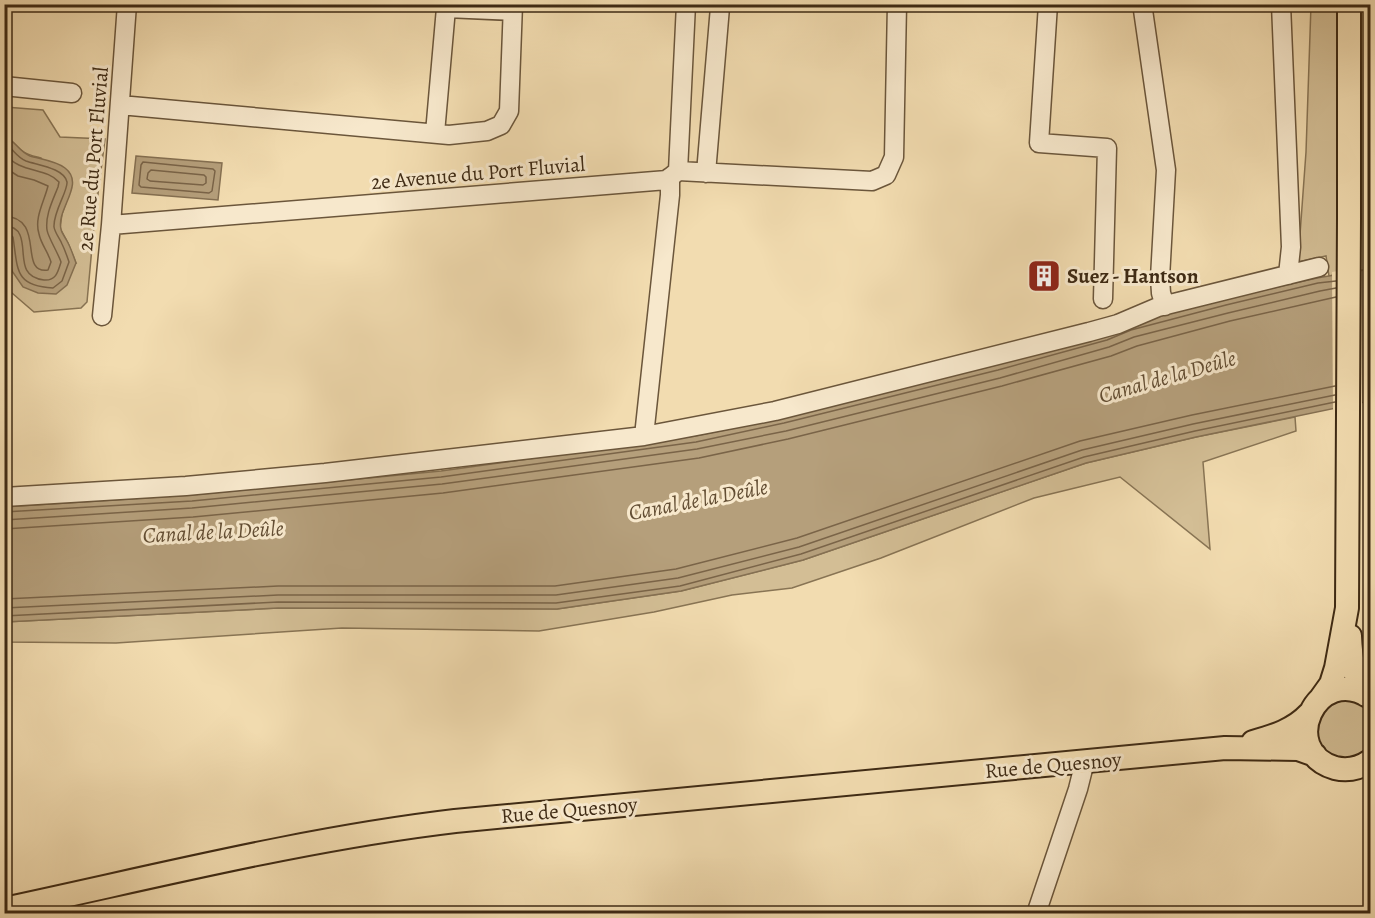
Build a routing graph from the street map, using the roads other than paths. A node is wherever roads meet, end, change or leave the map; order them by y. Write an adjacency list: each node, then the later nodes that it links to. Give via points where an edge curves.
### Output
1 (127, 4): 12 (street, 2e Rue du Port Fluvial)
2 (686, 4): 15 (street)
3 (723, 4): 14 (street)
4 (897, 4): 14 (street, 2e Avenue du Port Fluvial, via 894,157 886,174 872,181)
5 (1048, 4): 19 (street, via 1039,143 1107,148)
6 (1141, 4): 20 (street, via 1166,170 1160,278)
7 (1281, 4): 18 (street, via 1291,247)
8 (1349, 4): 24 (main road)
9 (513, 8): 13 (street, via 509,111 501,125 488,131); 13 (street, via 446,8)
10 (4, 86): 11 (street)
11 (72, 93)
12 (120, 105): 13 (street); 16 (street, 2e Rue du Port Fluvial)
13 (435, 133)
14 (706, 173): 15 (street, 2e Avenue du Port Fluvial)
15 (674, 174): 16 (street, 2e Avenue du Port Fluvial, via 667,180); 22 (street)
16 (111, 225): 21 (street, 2e Rue du Port Fluvial)
17 (1319, 267): 18 (street)
18 (1288, 275): 20 (street)
19 (1102, 299)
20 (1165, 306): 22 (street, via 1089,332 809,403)
21 (102, 316)
22 (644, 436): 23 (street, via 325,473)
23 (4, 497)
24 (1347, 608): 25 (main road, via 1353,668); 26 (main road, via 1331,684)
25 (1368, 696): 26 (main road, via 1346,689 1335,691)
26 (1315, 706): 27 (main road, via 1299,723 1279,734); 28 (main road, via 1306,725)
27 (1225, 748): 28 (main road, via 1298,749); 29 (main road, Rue de Quesnoy)
28 (1315, 755): 30 (main road, via 1328,765 1343,769 1354,769)
29 (1085, 761): 31 (main road, Rue de Quesnoy, via 412,826 305,844); 32 (street)
30 (1371, 761)
31 (4, 909)
32 (1036, 914)

